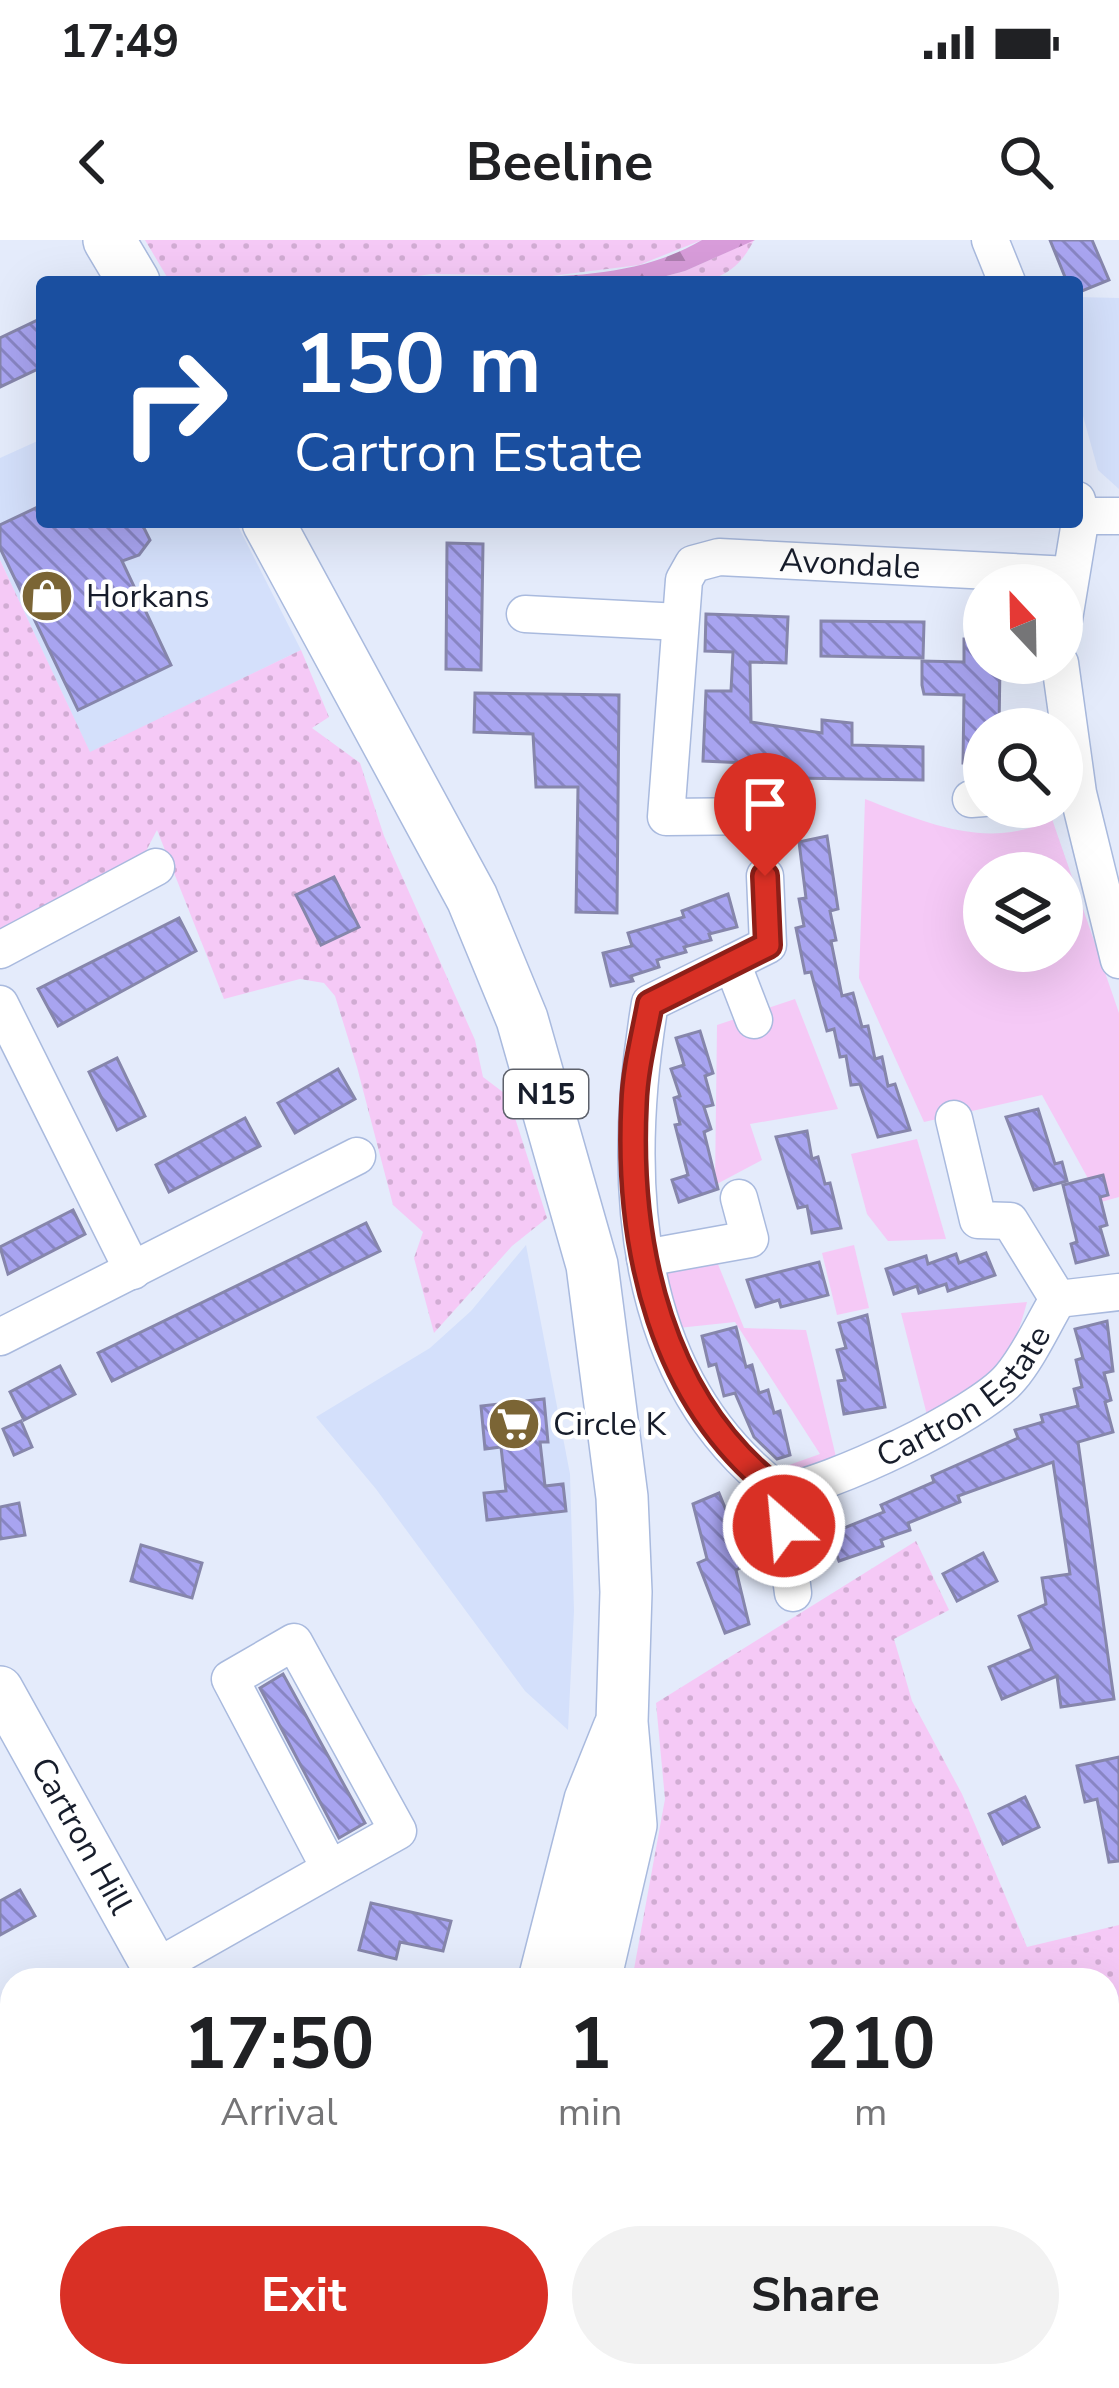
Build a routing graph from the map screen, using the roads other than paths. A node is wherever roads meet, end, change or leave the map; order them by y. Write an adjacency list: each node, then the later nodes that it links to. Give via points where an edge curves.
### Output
1 (109, 240): 3 (highway)
2 (990, 240): 4 (street)
3 (130, 276)
4 (1005, 276)
5 (1083, 509): 6 (street)
6 (1119, 516)
7 (271, 528): 33 (highway, N15, via 472,898 523,1019 558,1132 592,1264 617,1441 626,1592)
8 (1076, 528): 9 (street)
9 (1071, 564)
10 (963, 570): 12 (street, Avondale, via 718,557 693,564)
11 (525, 614): 12 (street)
12 (680, 622): 13 (street, Avondale, via 666,817)
13 (765, 816)
14 (1080, 828): 18 (street)
15 (156, 867): 17 (street)
16 (765, 876): 19 (street, via 768,945)
17 (0, 950)
18 (1119, 960)
19 (731, 963): 21 (street); 25 (street, via 650,1004 634,1101)
20 (0, 1004): 26 (street)
21 (754, 1020)
22 (954, 1118): 28 (street, Cartron Estate, via 979,1220 1010,1221)
23 (357, 1156): 26 (street)
24 (740, 1198): 25 (street, via 750,1240)
25 (645, 1258): 30 (street, via 693,1400 744,1465)
26 (133, 1271): 29 (street)
27 (1119, 1292): 28 (street, Cartron Estate)
28 (1058, 1299): 30 (street, Cartron Estate, via 1010,1380 942,1424 810,1489)
29 (0, 1337)
30 (780, 1492): 31 (street)
31 (793, 1593)
32 (3, 1702): 35 (main road, Cartron Hill)
33 (622, 1722): 37 (highway, N15, via 590,1800); 38 (highway, N15, via 631,1825)
34 (330, 1868): 34 (street, via 230,1679 294,1642 398,1831); 36 (street)
35 (156, 1968)
36 (169, 1968)
37 (547, 1968)
38 (599, 1968)

